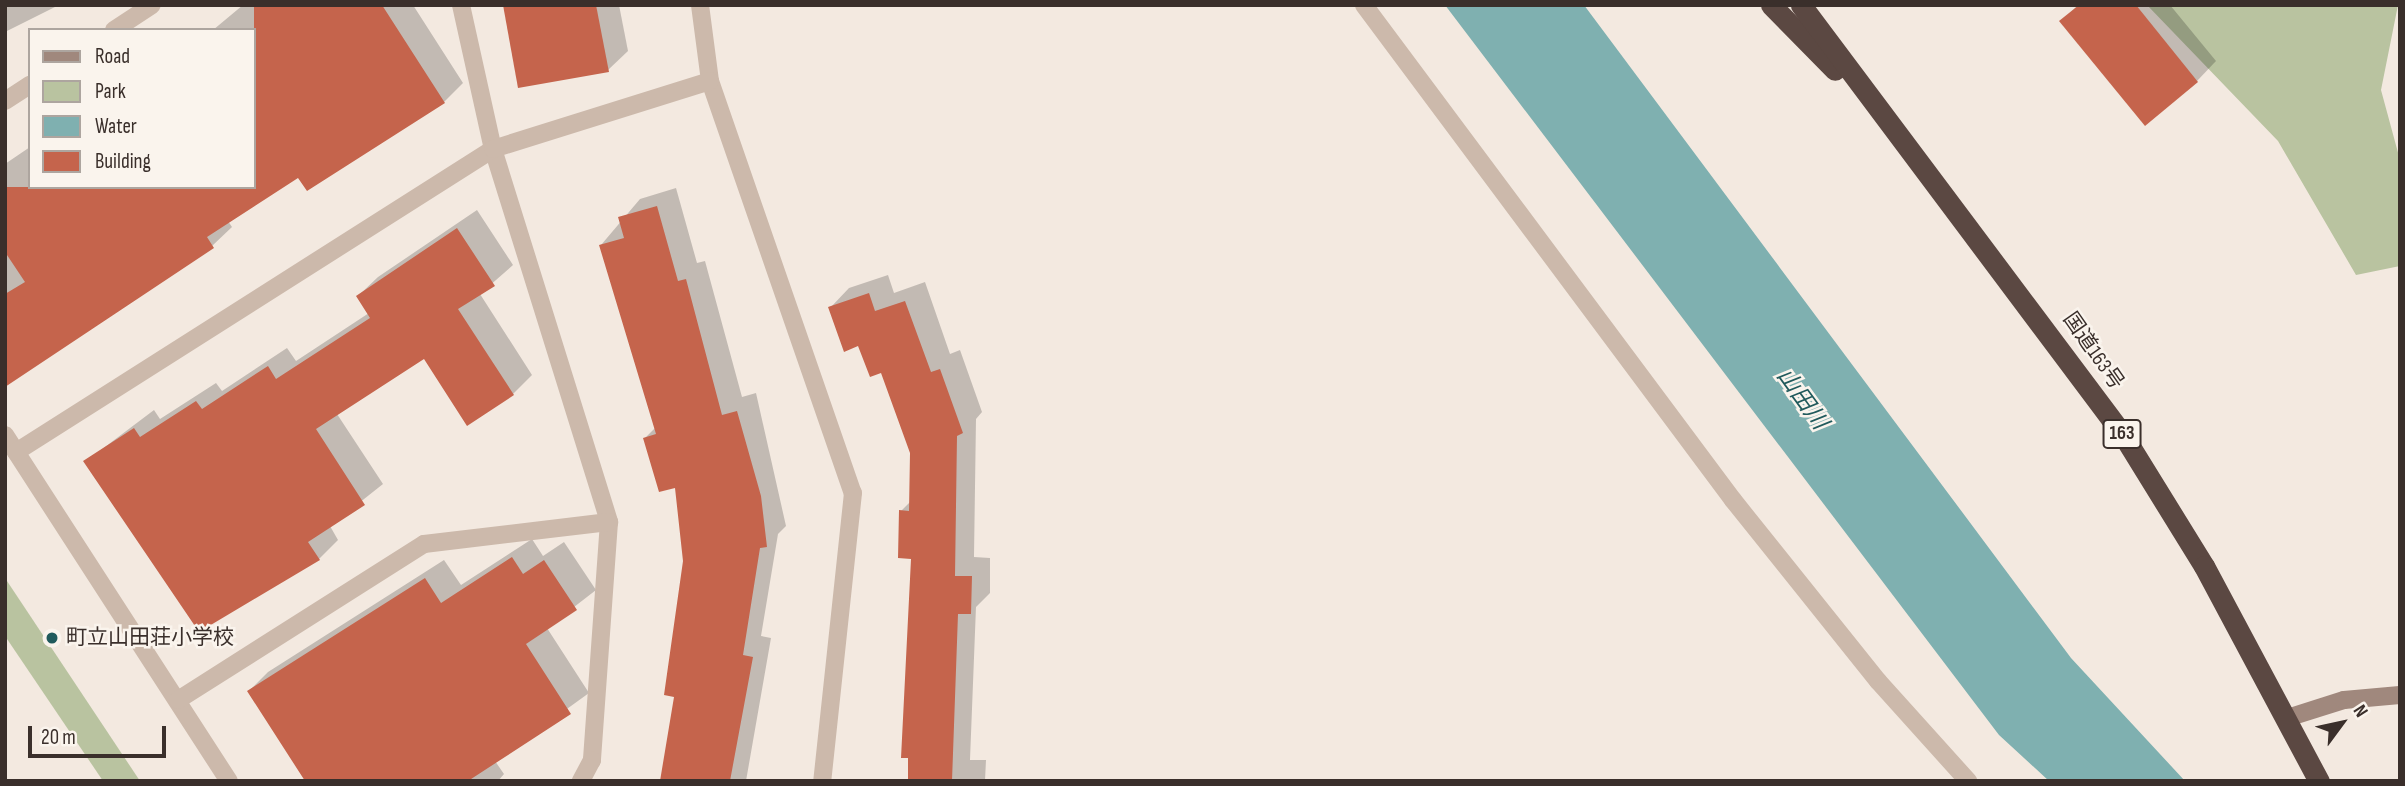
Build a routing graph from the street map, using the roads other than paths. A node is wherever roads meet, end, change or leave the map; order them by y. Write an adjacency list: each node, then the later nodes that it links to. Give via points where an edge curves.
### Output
1 (152, 5): 7 (street)
2 (461, 5): 12 (street)
3 (700, 5): 8 (street)
4 (1364, 5): 22 (street, via 1733,500 1878,681)
5 (1772, 5): 11 (highway, 国道163号 / 163)
6 (1801, 5): 11 (highway, 国道163号 / 163)
7 (117, 28)
8 (710, 81): 12 (street); 21 (street, via 853,493)
9 (28, 86): 10 (street)
10 (5, 101)
11 (1881, 117): 18 (highway, 国道163号 / 163, via 2030,305 2123,435)
12 (493, 149): 14 (street); 15 (street)
13 (5, 435): 14 (street)
14 (16, 452): 17 (street)
15 (609, 522): 17 (street, via 424,544); 20 (street, via 592,760)
16 (2400, 695): 18 (street, via 2344,700)
17 (177, 700): 19 (street)
18 (2287, 718): 23 (highway, 国道163号 / 163)
19 (229, 781)
20 (581, 781)
21 (822, 781)
22 (1968, 781)
23 (2319, 781)

